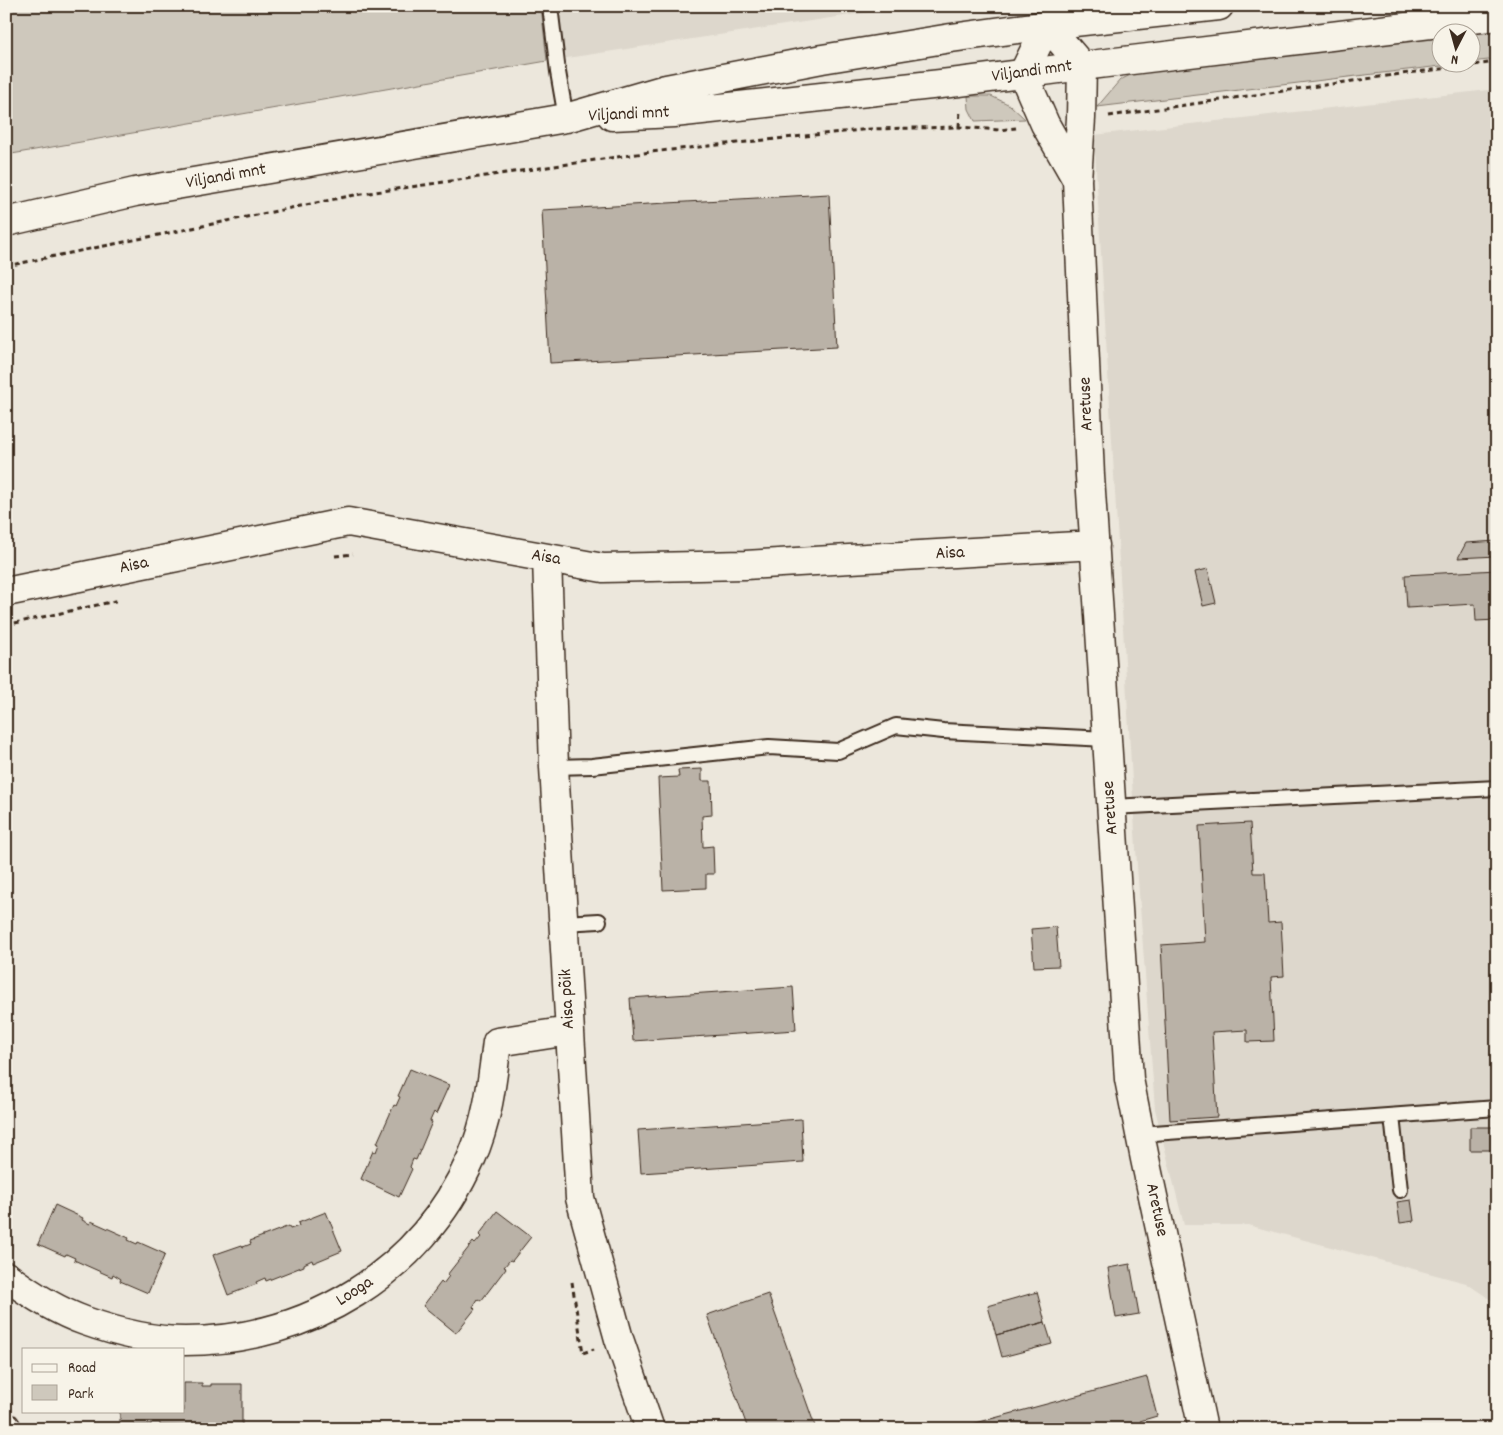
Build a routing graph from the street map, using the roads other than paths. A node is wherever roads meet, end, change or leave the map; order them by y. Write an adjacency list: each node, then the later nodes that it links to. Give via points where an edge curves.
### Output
1 (550, 6): 7 (lane)
2 (1218, 6): 4 (street, Viljandi mnt)
3 (1497, 16): 5 (street, Viljandi mnt)
4 (1047, 25): 5 (street); 6 (street); 7 (street, Viljandi mnt, via 822,59 666,89)
5 (1082, 66): 6 (street, Viljandi mnt); 8 (street, Aretuse)
6 (1023, 74): 7 (street, Viljandi mnt, via 674,113); 8 (street, Aretuse, via 1045,124)
7 (566, 118): 9 (street, Viljandi mnt, via 135,192)
8 (1077, 180): 10 (street, Aretuse)
9 (6, 222)
10 (1095, 545): 11 (street, Aisa, via 726,566 603,568); 13 (street, Aretuse)
11 (547, 558): 12 (street, Aisa, via 348,522); 14 (street, Aisa põik)
12 (6, 592)
13 (1107, 739): 14 (lane, via 896,726 838,751 769,747 592,766); 16 (street, Aretuse)
14 (554, 767): 18 (street, Aisa põik)
15 (1497, 788): 16 (lane)
16 (1111, 807): 22 (street, Aretuse, via 1129,1079)
17 (599, 921): 18 (lane)
18 (564, 923): 19 (street, Aisa põik)
19 (569, 1031): 24 (street, Looga, via 497,1042 491,1093 478,1142 443,1210 387,1270 357,1293 304,1319 270,1330 220,1339 183,1341 155,1338 83,1320 53,1307); 25 (street, Aisa põik, via 580,1198 619,1339)
20 (1497, 1108): 21 (lane)
21 (1392, 1116): 22 (lane); 23 (lane)
22 (1140, 1134): 26 (street, Aretuse)
23 (1400, 1190)
24 (6, 1276)
25 (650, 1429)
26 (1204, 1429)

